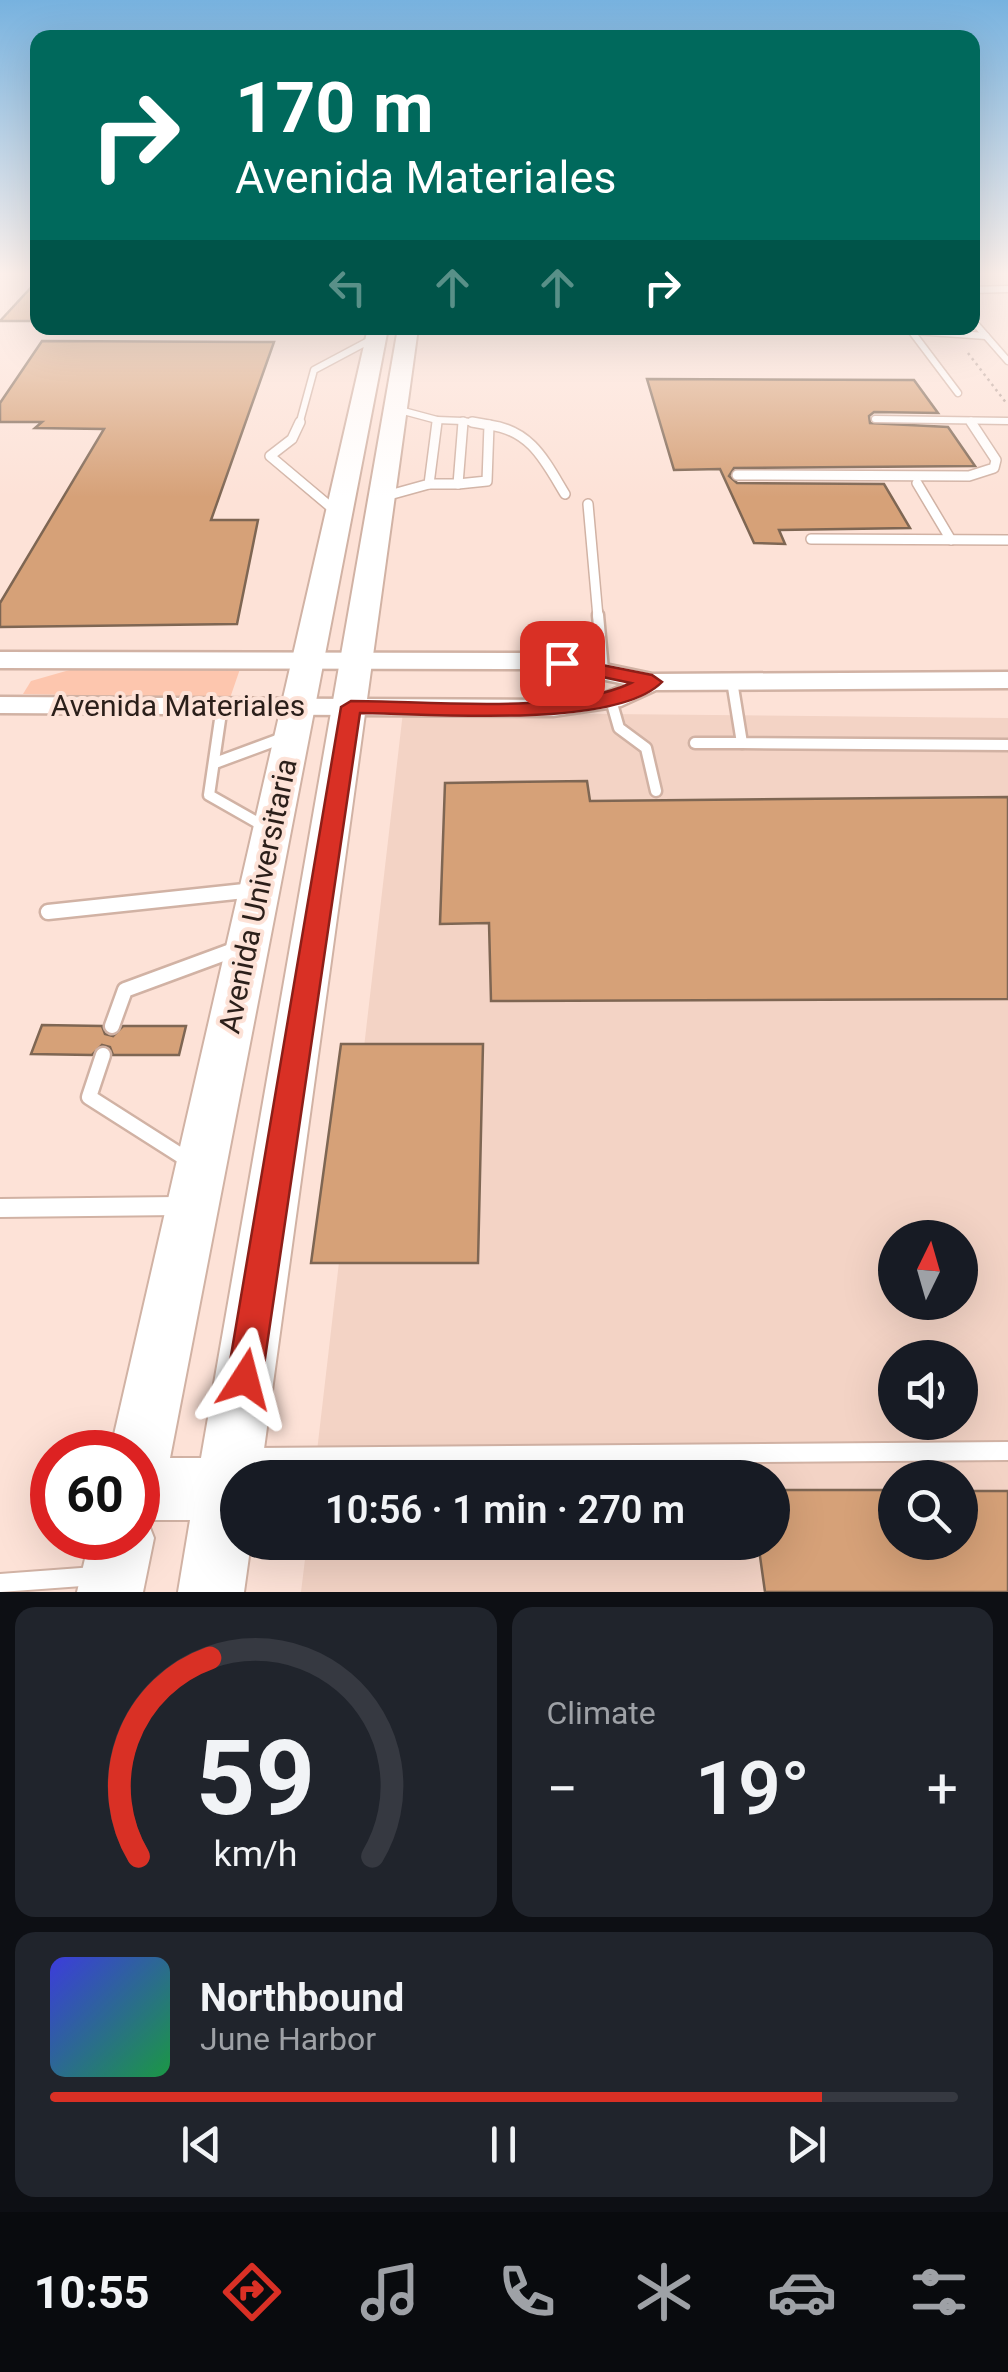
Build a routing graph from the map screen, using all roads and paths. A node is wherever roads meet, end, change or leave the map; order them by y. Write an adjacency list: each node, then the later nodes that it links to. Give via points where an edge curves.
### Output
1 (355, 348): 20 (lane, via 314,370 303,418 292,439 270,456)
2 (385, 348): 20 (main road, Avenida Universitaria)
3 (390, 348): 8 (main road, Avenida Universitaria)
4 (924, 348): 6 (lane)
5 (964, 348): 7 (path)
6 (958, 393)
7 (1008, 405)
8 (396, 409): 10 (lane); 20 (main road, Avenida Universitaria)
9 (875, 419): 11 (lane)
10 (437, 420): 12 (lane); 17 (lane)
11 (970, 420): 13 (lane); 15 (lane, via 996,460 986,473)
12 (463, 421): 14 (lane); 18 (lane)
13 (1008, 421)
14 (489, 425): 18 (lane, via 486,480); 19 (lane, via 511,426 530,441)
15 (737, 474)
16 (918, 483): 23 (lane)
17 (429, 484): 18 (lane); 20 (lane)
18 (458, 484)
19 (565, 494)
20 (355, 503): 26 (main road, Avenida Universitaria); 31 (main road, Avenida Universitaria)
21 (588, 504): 27 (lane)
22 (810, 539): 23 (lane)
23 (951, 540): 24 (lane)
24 (1008, 540)
25 (0, 660): 26 (street, Avenida Materiales)
26 (308, 662): 31 (street, Avenida Materiales); 35 (main road, Avenida Universitaria)
27 (602, 670): 30 (street, Avenida Materiales); 31 (street, Avenida Materiales, via 526,661)
28 (1008, 680): 29 (street, Avenida Materiales)
29 (732, 681): 30 (street, Avenida Materiales); 37 (lane)
30 (652, 682): 32 (street, Avenida Materiales)
31 (354, 684): 32 (street, Avenida Materiales, via 553,708); 35 (street, Avenida Materiales); 51 (main road, Avenida Universitaria)
32 (611, 700): 40 (lane, via 619,728 646,748)
33 (0, 705): 34 (street, Avenida Materiales)
34 (222, 706): 35 (street, Avenida Materiales); 39 (lane)
35 (295, 720): 39 (lane); 41 (main road, Avenida Universitaria)
36 (695, 742): 37 (lane)
37 (742, 743): 38 (lane)
38 (1008, 745)
39 (215, 763): 41 (lane, via 209,795)
40 (656, 791)
41 (271, 830): 42 (main road, Avenida Universitaria)
42 (258, 890): 43 (lane); 44 (main road, Avenida Universitaria)
43 (48, 912)
44 (247, 945): 45 (lane, via 124,990); 47 (main road, Avenida Universitaria)
45 (112, 1026)
46 (103, 1055): 47 (lane, via 89,1097)
47 (196, 1187): 48 (lane); 49 (main road, Avenida Universitaria)
48 (0, 1208)
49 (145, 1430)
50 (1008, 1451): 52 (lane)
51 (232, 1460)
52 (690, 1460)
53 (220, 1475): 54 (main road)
54 (160, 1485)
55 (220, 1536): 58 (main road, Avenida Universitaria)
56 (116, 1568): 57 (lane)
57 (0, 1582)
58 (211, 1592)

